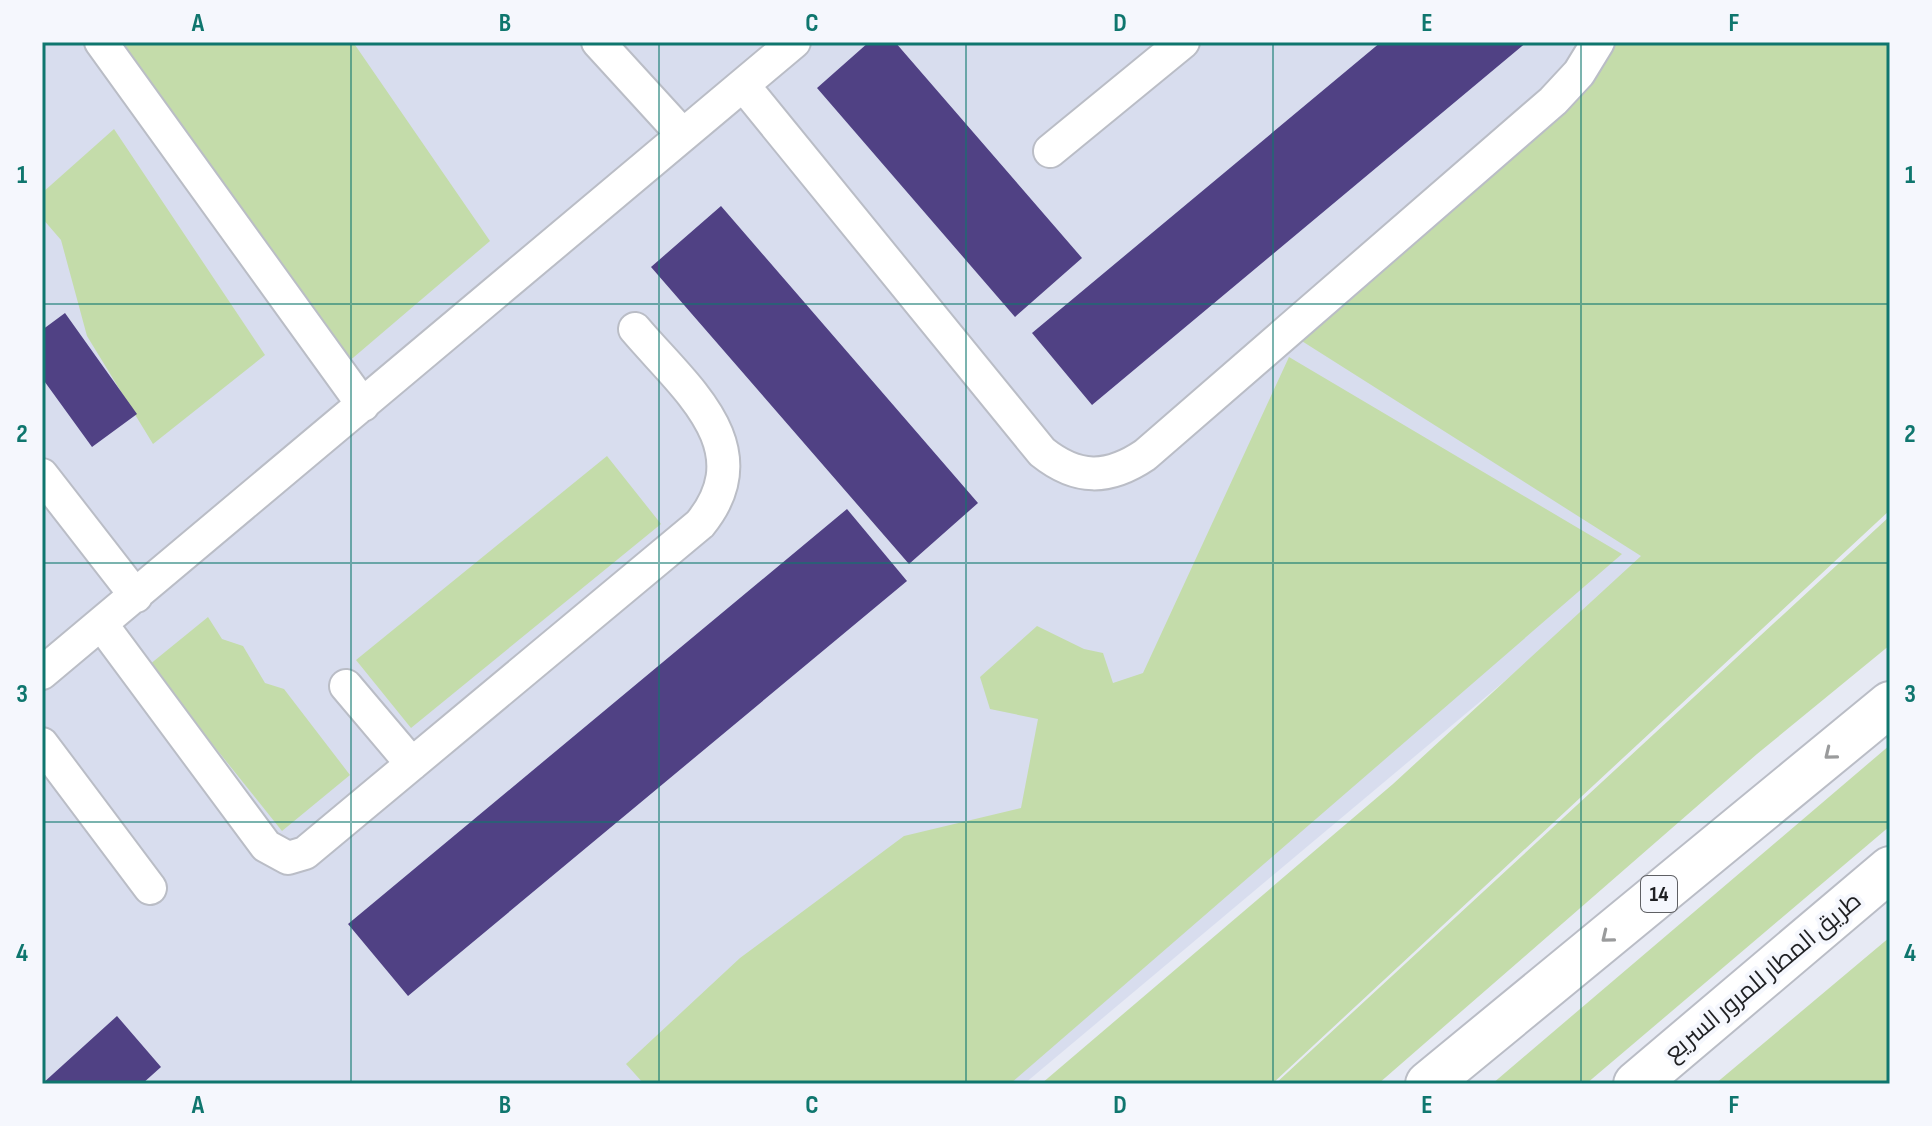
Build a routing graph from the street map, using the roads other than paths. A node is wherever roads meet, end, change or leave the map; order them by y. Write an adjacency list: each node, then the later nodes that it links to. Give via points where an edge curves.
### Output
1 (101, 42): 10 (lane)
2 (598, 42): 7 (lane)
3 (794, 42): 6 (lane)
4 (1183, 42): 8 (lane)
5 (1598, 42): 6 (lane, via 1553,101 1145,455 1104,475 1081,474 1042,452)
6 (743, 85): 7 (lane)
7 (683, 135): 10 (lane)
8 (1050, 151)
9 (635, 329): 18 (lane, via 709,417 720,438 726,461 715,506)
10 (363, 405): 12 (lane)
11 (42, 475): 12 (lane)
12 (136, 596): 13 (lane)
13 (102, 625): 14 (lane); 18 (lane, via 266,846 280,856 305,853)
14 (42, 673)
15 (346, 686): 18 (lane)
16 (1890, 704): 21 (highway, 14, one-way to 21)
17 (42, 744): 20 (lane)
18 (412, 764)
19 (1890, 869): 22 (highway, طريق المطار للمرور السريع)
20 (150, 888)
21 (1428, 1084)
22 (1636, 1084)

